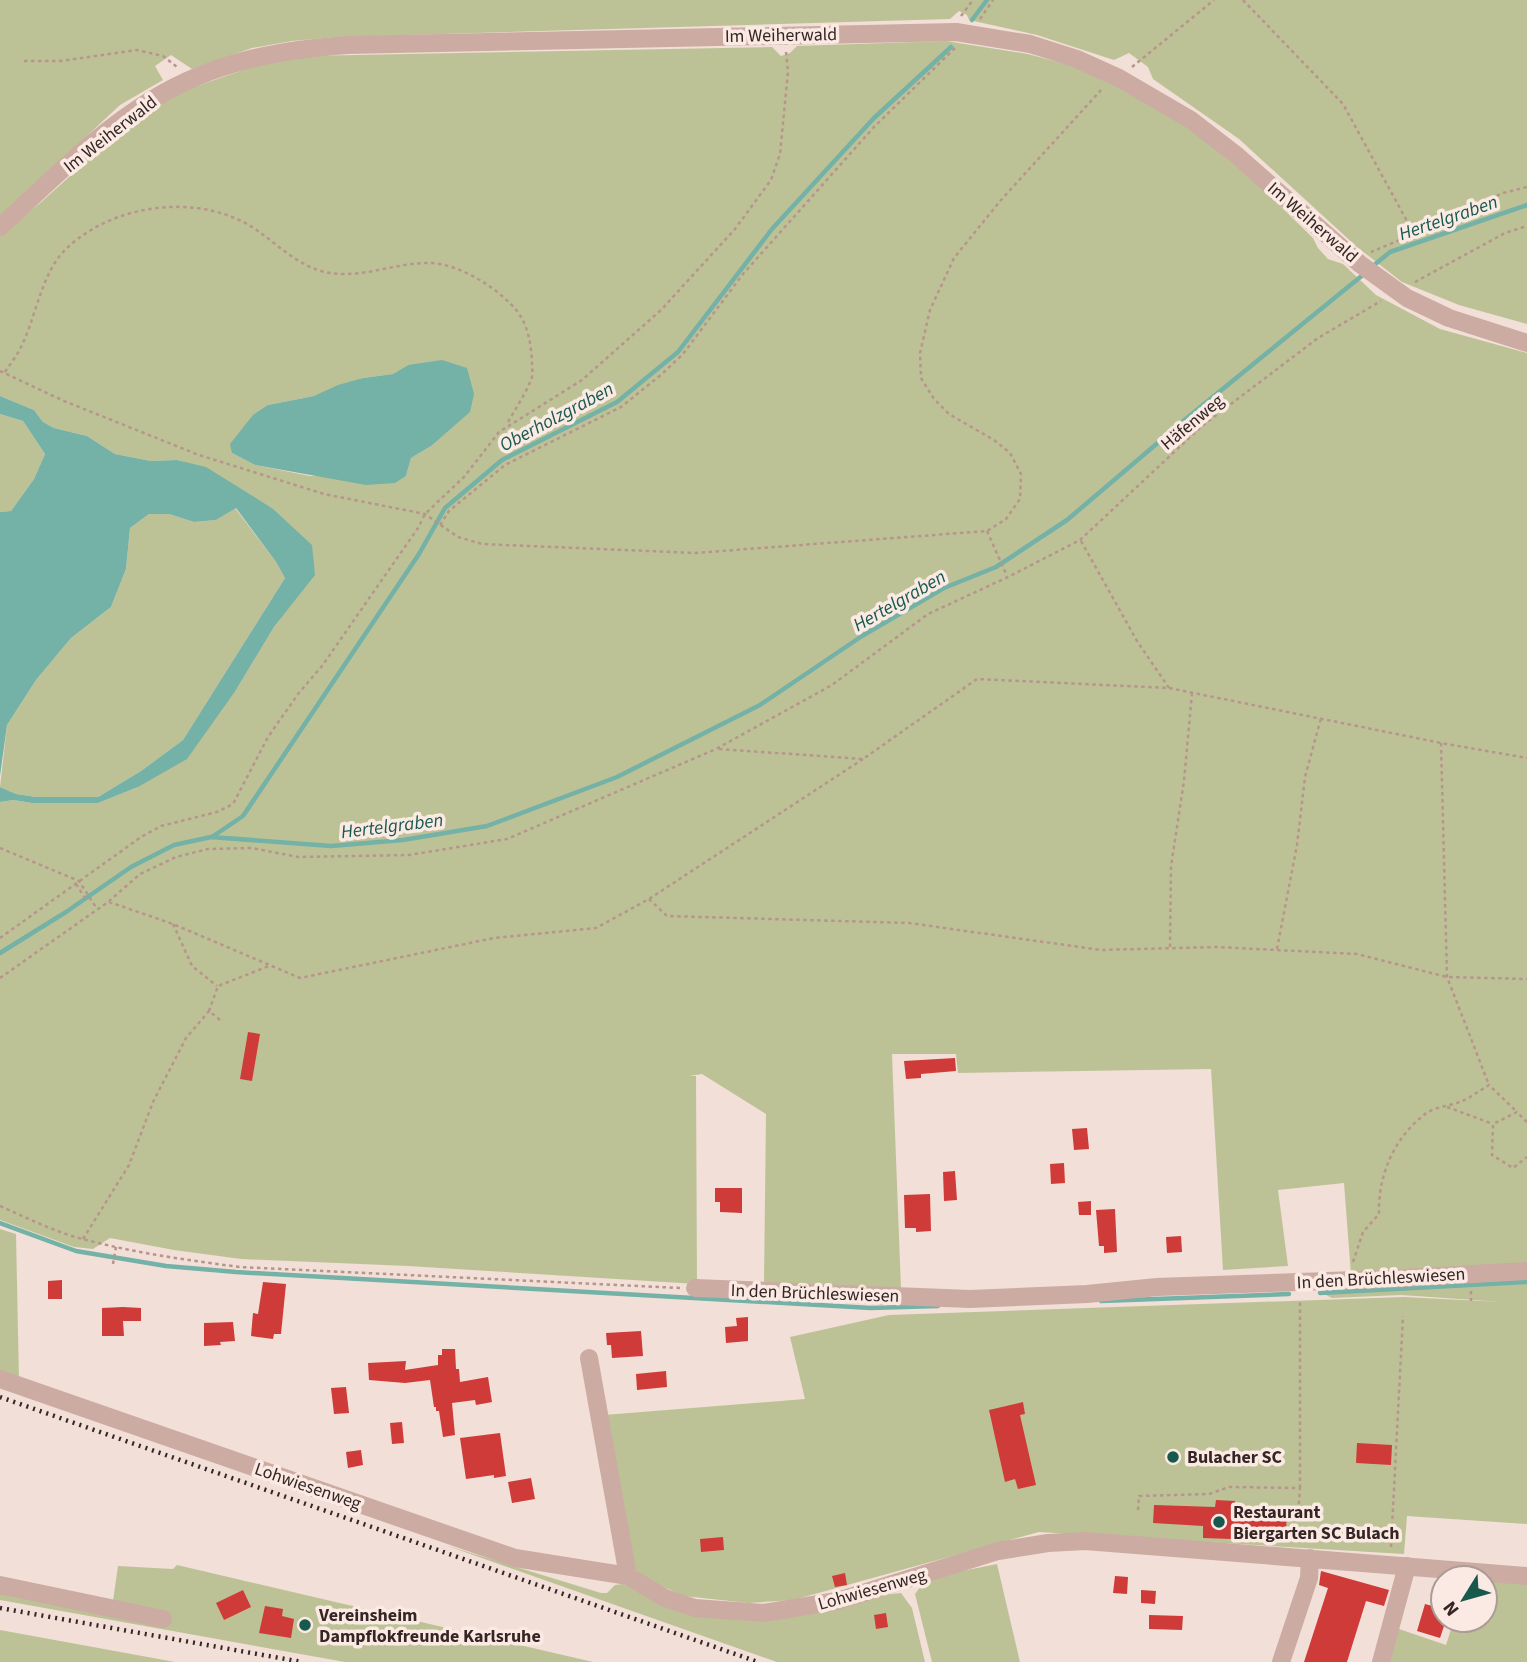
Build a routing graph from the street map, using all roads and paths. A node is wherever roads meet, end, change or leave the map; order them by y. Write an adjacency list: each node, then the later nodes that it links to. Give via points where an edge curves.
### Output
1 (993, 0): 4 (path)
2 (1214, 0): 7 (path)
3 (1242, 0): 12 (path, via 1343,104)
4 (971, 33): 5 (street, Im Weiherwald); 7 (street, Im Weiherwald, via 1030,44); 19 (path, via 865,137 743,274 683,354 662,374 621,407 505,465 449,511)
5 (784, 34): 8 (street, Im Weiherwald, via 296,49 249,58); 17 (path, via 788,72 780,154 771,180 735,229 661,310 582,380)
6 (24, 61): 8 (path, via 137,50 163,56)
7 (1119, 78): 13 (street, Im Weiherwald, via 1191,120); 20 (path, via 1094,96 993,209 954,258 930,310 920,353 921,378 949,414 1010,453 1021,474 1020,499 1006,519)
8 (188, 81): 11 (street, Im Weiherwald, via 129,115)
9 (1527, 187): 12 (path)
10 (1527, 226): 14 (path, Häfenweg, via 1505,233)
11 (0, 227)
12 (1414, 233): 13 (path)
13 (1357, 261): 14 (street, Im Weiherwald)
14 (1397, 292): 15 (street, Im Weiherwald, via 1449,318); 21 (path, Häfenweg, via 1318,338 1202,426)
15 (1527, 343)
16 (2, 372): 17 (path, via 20,349 56,262 75,241 130,213 187,207 255,228 293,257 323,271 339,274 431,263 461,271 487,285 518,312 531,346 532,376); 18 (path, via 199,455 324,494)
17 (505, 426): 18 (path, via 464,477)
18 (425, 514): 19 (path); 31 (path, via 323,666 268,737 233,804 162,826)
19 (439, 525): 20 (path, via 482,544 695,553)
20 (987, 531): 22 (path)
21 (1080, 540): 22 (path, Häfenweg); 23 (path)
22 (1008, 578): 27 (path, Häfenweg, via 928,614 832,685)
23 (1169, 688): 24 (path); 28 (path, via 977,679)
24 (1192, 693): 25 (path); 38 (path, via 1171,866)
25 (1321, 719): 26 (path); 39 (path, via 1305,777)
26 (1441, 743): 29 (path); 41 (path)
27 (716, 749): 28 (path); 34 (path, Häfenweg, via 507,839 409,855 298,857 252,848 208,849 176,857 140,874)
28 (863, 758): 33 (path)
29 (1527, 758)
30 (0, 848): 31 (path)
31 (77, 883): 32 (path); 35 (path); 37 (path)
32 (85, 898)
33 (649, 899): 38 (path, via 667,916 909,923 1101,950); 40 (path, via 596,928 494,939 300,978)
34 (108, 902): 35 (path, Häfenweg); 36 (path)
35 (97, 909): 42 (path, Häfenweg)
36 (173, 924): 40 (path); 44 (path, via 192,965)
37 (0, 938)
38 (1170, 948): 39 (path)
39 (1277, 950): 41 (path, via 1357,954)
40 (268, 966): 44 (path)
41 (1447, 977): 43 (path); 47 (path)
42 (0, 978)
43 (1527, 979)
44 (218, 986): 45 (path)
45 (209, 1011): 46 (path); 54 (path, via 186,1038 153,1102 129,1165)
46 (220, 1020)
47 (1489, 1085): 48 (path); 49 (path)
48 (1445, 1106): 51 (path); 58 (path, via 1426,1113 1401,1140 1384,1169 1378,1191 1379,1214 1363,1232)
49 (1517, 1112): 50 (path); 51 (path)
50 (1527, 1122)
51 (1493, 1124): 52 (path, via 1492,1155 1513,1168)
52 (1527, 1157)
53 (0, 1206): 54 (path)
54 (83, 1239): 55 (path)
55 (116, 1249): 56 (path); 60 (path, via 240,1266)
56 (114, 1262)
57 (1527, 1271): 58 (street, In den Brüchleswiesen)
58 (1348, 1280): 59 (street, In den Brüchleswiesen)
59 (1300, 1283): 60 (street, In den Brüchleswiesen, via 970,1299); 66 (path)
60 (695, 1288)
61 (1471, 1291): 62 (path)
62 (1471, 1301)
63 (1403, 1316): 70 (path)
64 (589, 1357): 71 (street)
65 (0, 1379): 71 (street, Lohwiesenweg, via 515,1558)
66 (1300, 1488): 67 (path, via 1229,1487 1209,1494 1139,1496); 68 (path)
67 (1138, 1510)
68 (1298, 1516)
69 (1310, 1558): 70 (street, Lohwiesenweg); 71 (street, Lohwiesenweg, via 1085,1541 1048,1543 998,1551 837,1601 764,1613 695,1608 665,1598); 75 (street, via 1309,1578)
70 (1398, 1565): 72 (street, Lohwiesenweg); 76 (street, via 1397,1598)
71 (628, 1576)
72 (1527, 1576)
73 (0, 1585): 74 (street)
74 (163, 1619)
75 (1281, 1662)
76 (1381, 1662)

